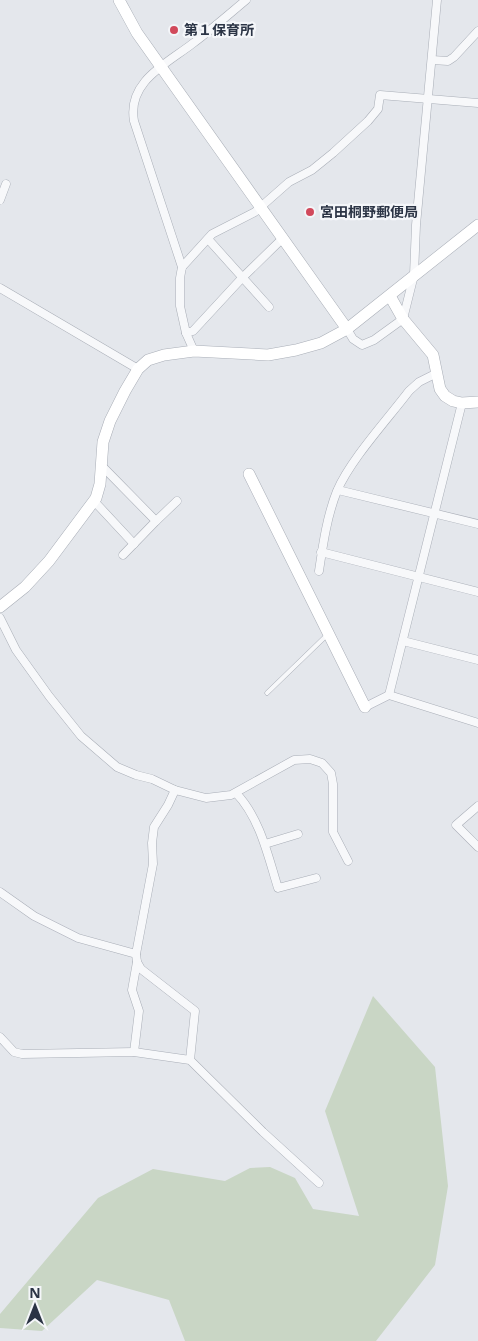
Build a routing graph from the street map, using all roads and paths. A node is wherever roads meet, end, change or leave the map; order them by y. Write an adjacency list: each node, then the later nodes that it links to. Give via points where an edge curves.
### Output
1 (119, 0): 6 (street)
2 (246, 0): 6 (street, via 193,44)
3 (437, 0): 5 (street)
4 (478, 33): 5 (street, via 454,58)
5 (432, 60): 7 (street)
6 (160, 66): 11 (street); 15 (street, via 140,90 132,112)
7 (429, 99): 8 (street); 11 (street, via 380,95 378,109 368,121 312,170 289,182); 16 (street)
8 (478, 102)
9 (6, 184): 10 (street)
10 (0, 200)
11 (261, 208): 13 (street); 14 (street)
12 (478, 225): 16 (street)
13 (282, 238): 17 (street); 22 (street)
14 (208, 239): 15 (street); 17 (street)
15 (182, 267): 23 (street, via 180,306)
16 (414, 274): 19 (street); 21 (street)
17 (242, 278): 20 (street); 23 (street, via 193,331)
18 (0, 288): 25 (street)
19 (390, 296): 21 (street); 22 (street)
20 (269, 306)
21 (403, 319): 22 (street, via 362,345); 26 (street, via 433,355)
22 (347, 329): 24 (street, via 320,342 268,356)
23 (186, 333): 24 (street)
24 (194, 351): 25 (street, via 148,360)
25 (138, 369): 29 (street, via 110,422)
26 (436, 373): 28 (street, via 445,396); 31 (street, via 409,391 353,464)
27 (478, 402): 28 (street)
28 (462, 403): 34 (street)
29 (102, 466): 32 (street); 35 (street)
30 (249, 474): 45 (street)
31 (338, 490): 34 (street); 38 (street)
32 (94, 501): 37 (street); 43 (street, via 26,587)
33 (177, 501): 35 (street)
34 (434, 513): 36 (street); 41 (street)
35 (156, 521): 37 (street)
36 (478, 524)
37 (134, 544): 39 (street)
38 (321, 552): 40 (street); 41 (street)
39 (123, 555)
40 (319, 571)
41 (418, 577): 42 (street); 46 (street)
42 (478, 592)
43 (0, 607)
44 (0, 618): 52 (street, via 16,650 81,736 117,767)
45 (329, 633): 48 (lane); 50 (street)
46 (404, 641): 47 (street); 49 (street)
47 (478, 660)
48 (267, 693)
49 (390, 695): 50 (street); 51 (street)
50 (365, 707)
51 (478, 723)
52 (175, 790): 53 (street, via 206,798); 61 (street, via 154,827 153,864)
53 (236, 793): 56 (street, via 245,802); 58 (street, via 294,760 310,758 322,763 331,773 334,832)
54 (478, 806): 57 (street, via 456,824)
55 (298, 834): 56 (street)
56 (264, 844): 59 (street, via 278,888)
57 (478, 847)
58 (348, 861)
59 (316, 878)
60 (0, 892): 61 (street, via 34,916 78,938)
61 (137, 958): 63 (street, via 132,990 140,1011); 64 (street, via 141,969 195,1011)
62 (0, 1037): 63 (street, via 14,1052 22,1054)
63 (134, 1052): 64 (street)
64 (190, 1060): 65 (street)
65 (319, 1183)

